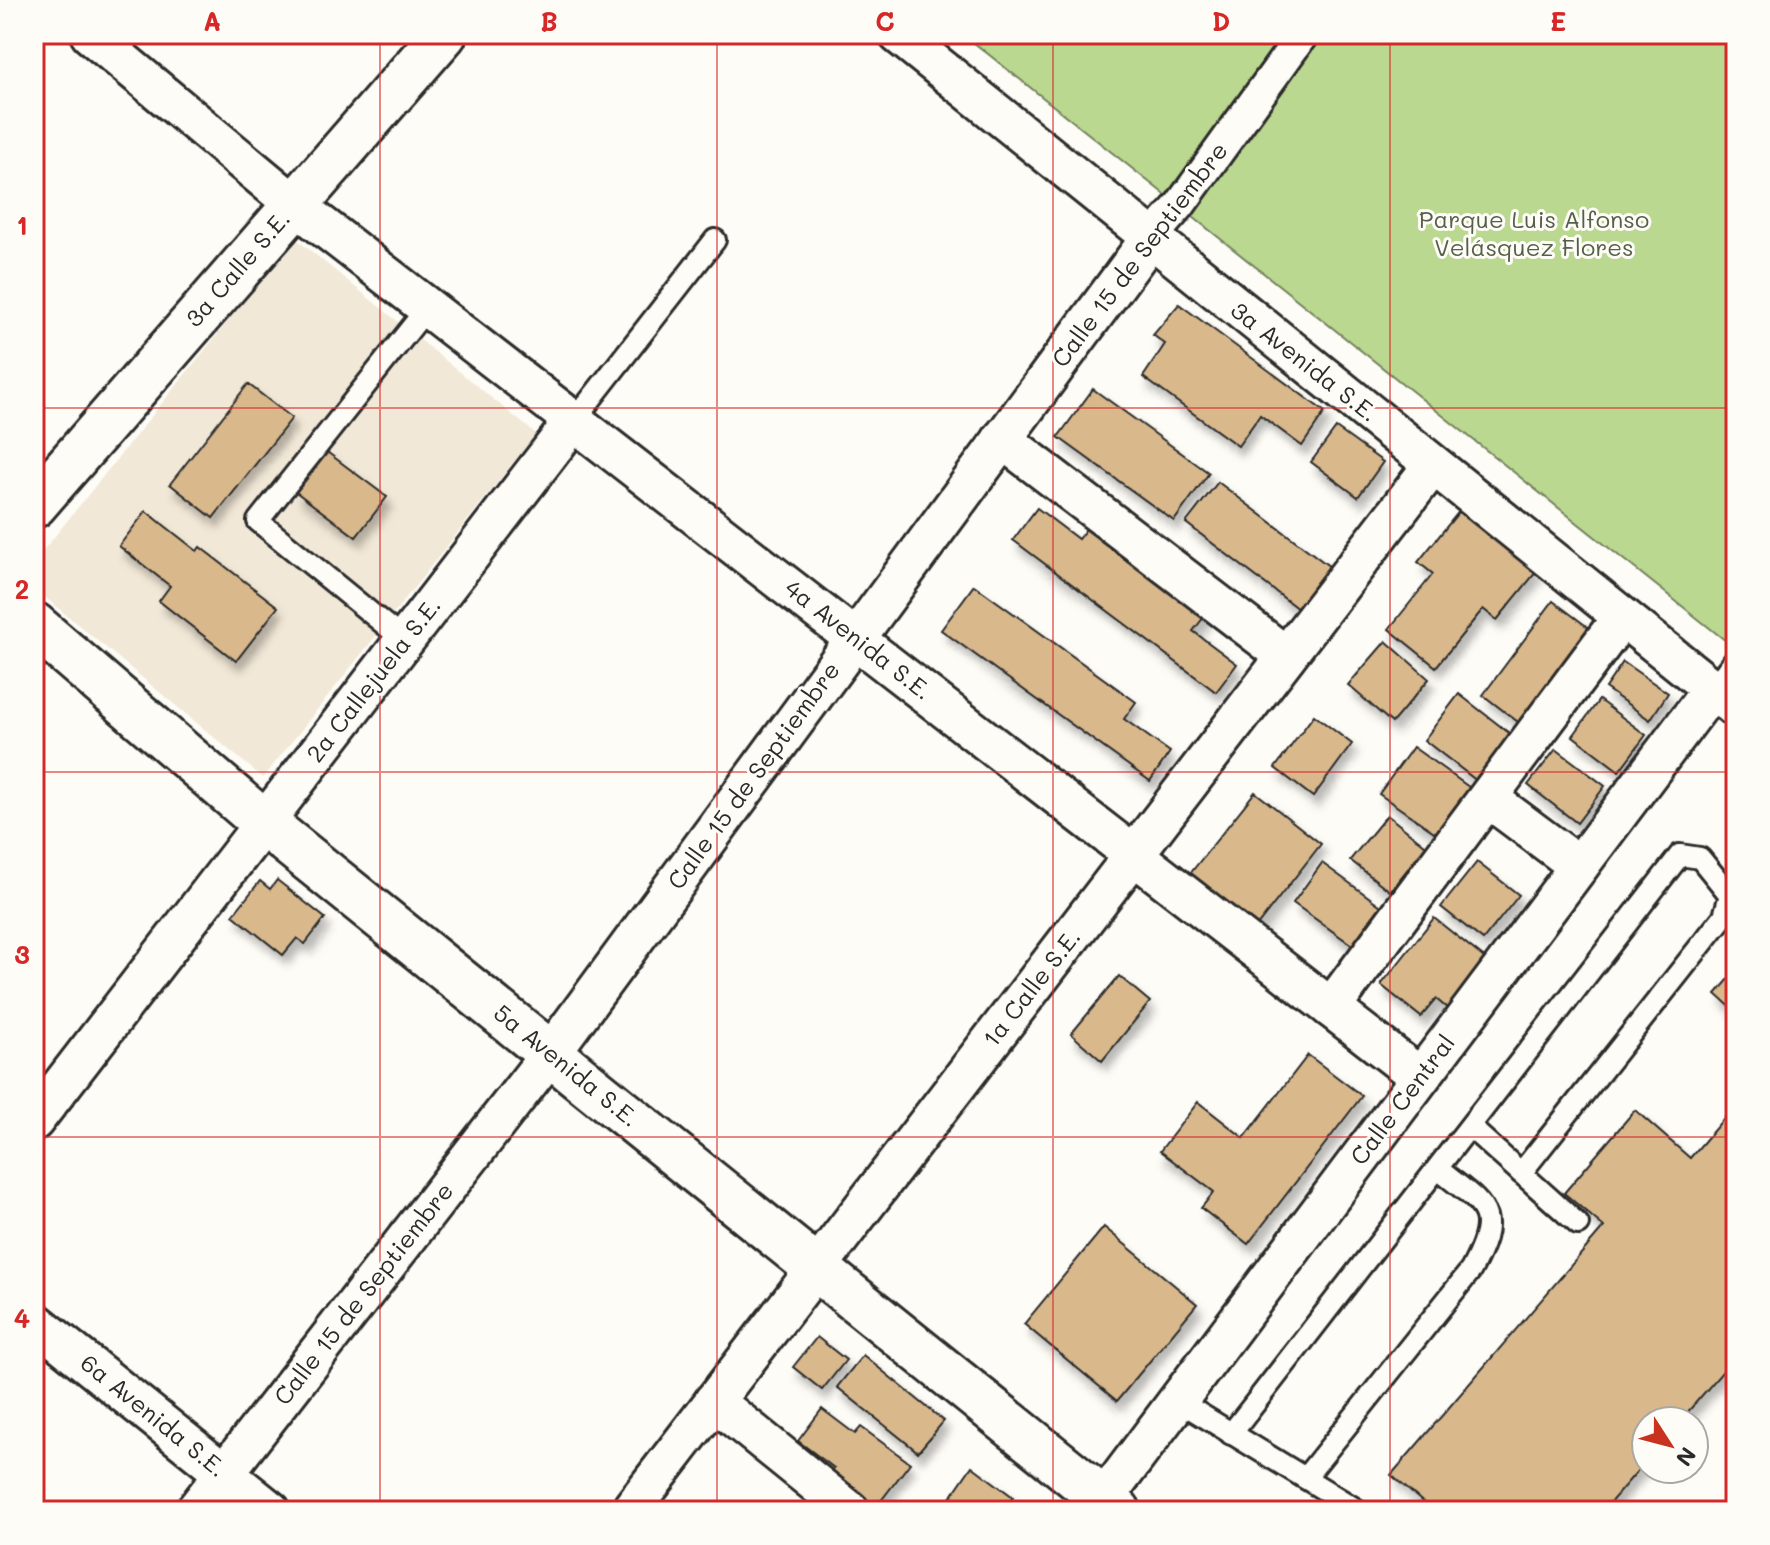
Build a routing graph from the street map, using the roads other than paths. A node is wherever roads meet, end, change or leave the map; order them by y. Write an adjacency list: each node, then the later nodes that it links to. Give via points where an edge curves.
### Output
1 (90, 34): 5 (street, 4a Avenida S.E.)
2 (444, 34): 5 (street, 3a Calle S.E.)
3 (898, 34): 7 (street, 3a Avenida S.E.)
4 (1303, 34): 7 (street, Calle 15 de Septiembre)
5 (294, 204): 8 (street, 4a Avenida S.E.); 12 (street, 3a Calle S.E.)
6 (715, 240): 9 (lane, 2a Callejuela S.E.)
7 (1149, 240): 10 (street, Calle 15 de Septiembre); 11 (street, 3a Avenida S.E.)
8 (427, 308): 9 (street, 4a Avenida S.E.); 16 (lane, via 258,521)
9 (573, 422): 15 (street, 4a Avenida S.E.); 16 (street, 2a Callejuela S.E.)
10 (1002, 439): 15 (street, Calle 15 de Septiembre); 17 (street)
11 (1433, 465): 13 (street, 3a Avenida S.E.); 17 (street, 1a Calle S.E.)
12 (34, 505)
13 (1622, 617): 19 (street, 3a Avenida S.E.); 20 (street)
14 (34, 625): 21 (street, 5a Avenida S.E.)
15 (855, 638): 22 (street, 4a Avenida S.E.); 25 (street, Calle 15 de Septiembre)
16 (405, 641): 21 (street, 2a Callejuela S.E.)
17 (1286, 656): 22 (street, 1a Calle S.E.)
18 (1736, 658): 19 (lane)
19 (1724, 699): 23 (street, Calle Central)
20 (1488, 798): 23 (street); 24 (street)
21 (264, 823): 25 (street, 5a Avenida S.E.); 27 (street, 2a Callejuela S.E.)
22 (1136, 854): 24 (street, 4a Avenida S.E.); 32 (street, 1a Calle S.E.)
23 (1579, 866): 26 (street, Calle Central)
24 (1331, 1008): 26 (street, 4a Avenida S.E.)
25 (550, 1054): 32 (street, 5a Avenida S.E.); 37 (street, Calle 15 de Septiembre)
26 (1420, 1077): 34 (street, Calle Central)
27 (34, 1121)
28 (1470, 1127): 29 (lane); 30 (lane); 30 (lane, via 1680,855 1700,858 1730,895 1724,916)
29 (1438, 1169): 36 (lane); 38 (lane, via 1481,1203 1488,1238 1471,1270)
30 (1521, 1173): 31 (lane)
31 (1578, 1224)
32 (816, 1268): 35 (street, 1a Calle S.E.); 39 (street, 5a Avenida S.E.)
33 (34, 1321): 37 (street, 6a Avenida S.E.)
34 (1177, 1400): 36 (lane); 39 (street, Calle Central)
35 (714, 1401): 42 (street, 1a Calle S.E.); 43 (street)
36 (1231, 1434): 38 (lane)
37 (224, 1473): 40 (street, Calle 15 de Septiembre); 41 (street, 6a Avenida S.E.)
38 (1305, 1478): 44 (lane)
39 (1105, 1507)
40 (195, 1511)
41 (271, 1511)
42 (630, 1511)
43 (850, 1511)
44 (1359, 1511)

